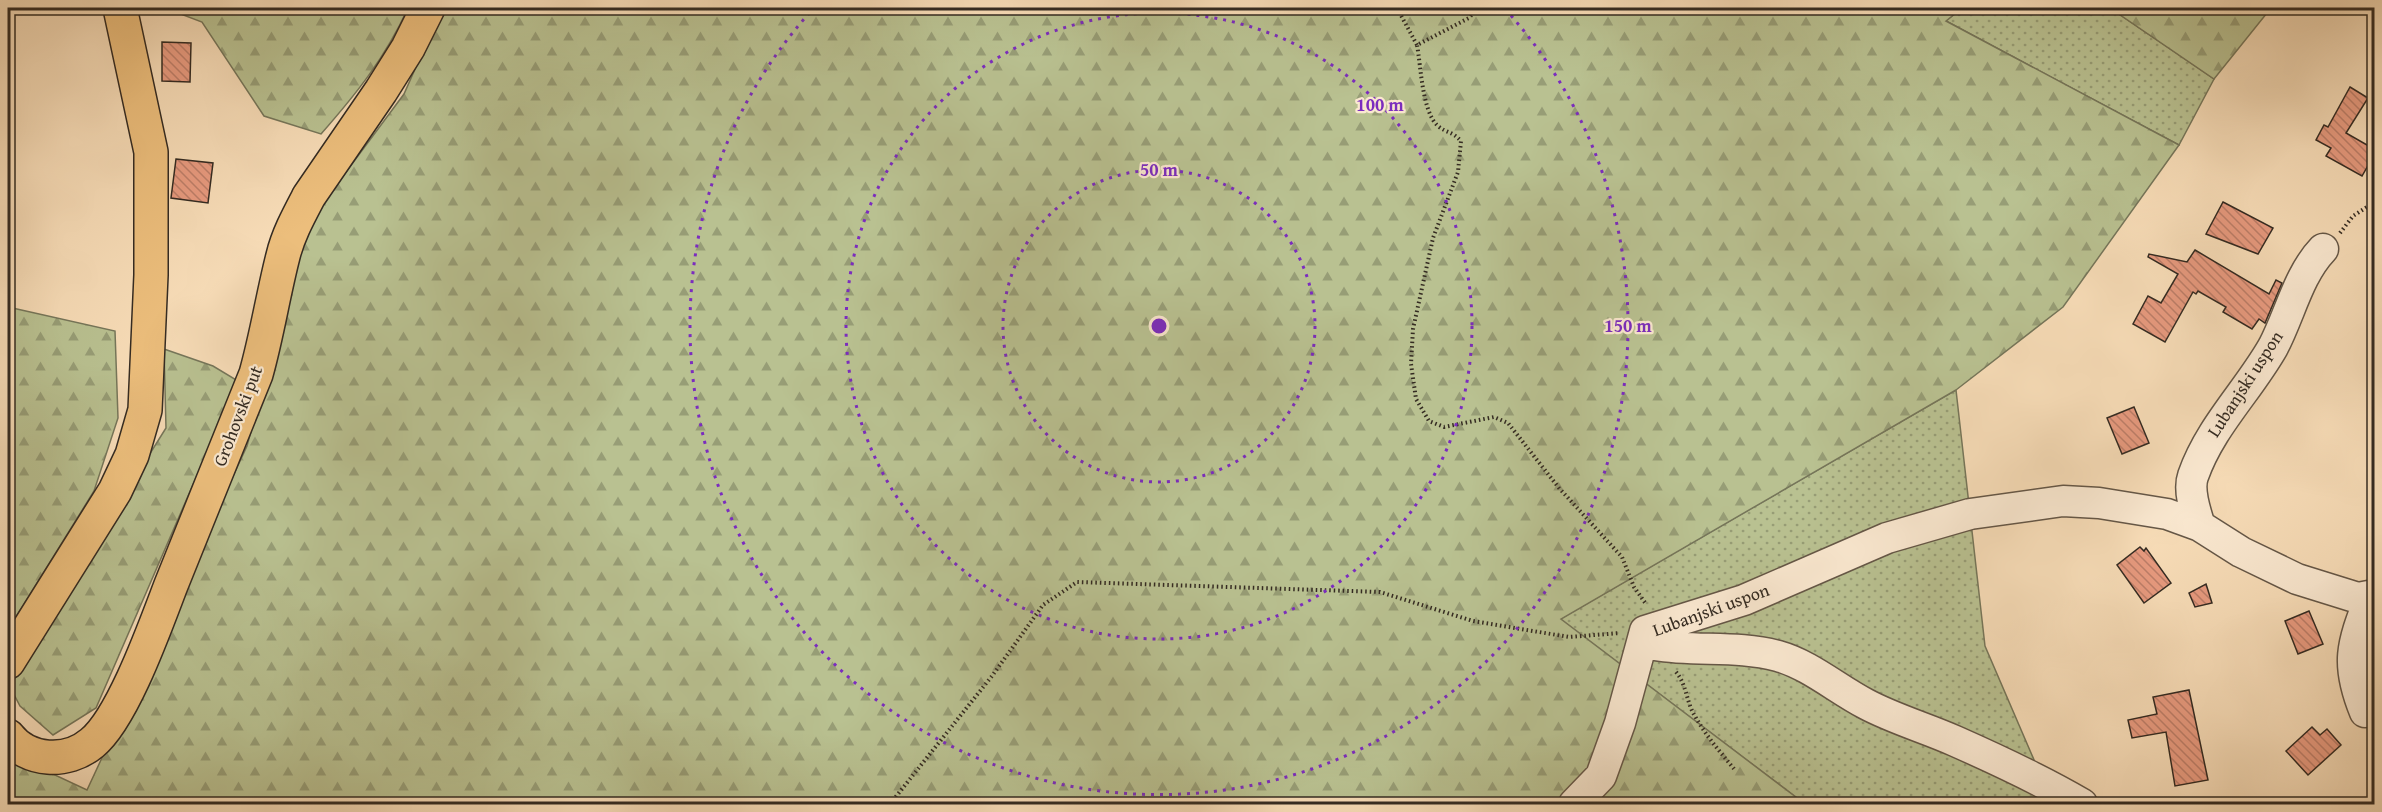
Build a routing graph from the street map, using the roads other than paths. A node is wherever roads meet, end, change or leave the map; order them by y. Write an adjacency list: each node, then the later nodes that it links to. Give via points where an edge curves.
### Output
1 (120, 8): 7 (main road, via 151,152 145,410 116,491)
2 (428, 8): 9 (main road, Grohovski put, via 408,48 296,221 283,254 256,374 156,625 120,702 94,742 77,753 52,759 32,754)
3 (2323, 249): 4 (street, Lubanjski uspon, via 2312,261 2273,347 2208,441 2192,479)
4 (2200, 526): 5 (street, Lubanjski uspon, via 2241,552 2297,579 2358,598); 6 (street, Lubanjski uspon, via 2167,514 2063,501 1970,514 1887,538 1744,600)
5 (2372, 596): 8 (street, Lubanjski uspon, via 2352,654 2354,684)
6 (1653, 634): 10 (street, via 1601,776); 11 (street, Lubanjski uspon, via 1681,650 1755,651 1782,657 1867,705 1955,741)
7 (8, 662)
8 (2365, 712)
9 (8, 736)
10 (1574, 804)
11 (2082, 804)

